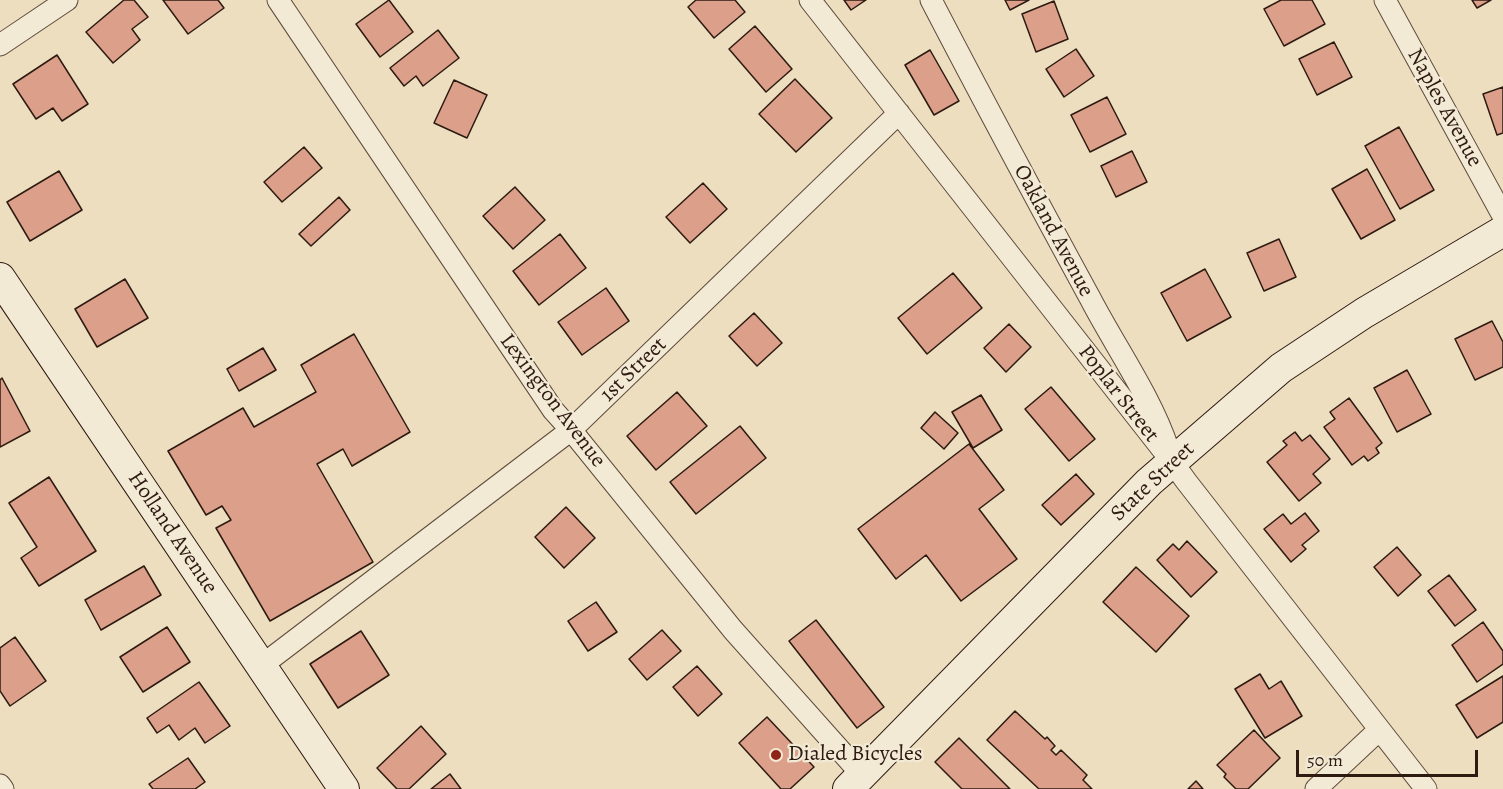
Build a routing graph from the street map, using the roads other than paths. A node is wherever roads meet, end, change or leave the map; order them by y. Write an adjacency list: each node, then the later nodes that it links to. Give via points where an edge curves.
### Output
1 (67, 0): 6 (street)
2 (278, 0): 11 (street, Lexington Avenue, via 553,410)
3 (810, 0): 7 (street, Poplar Street)
4 (931, 0): 12 (street, Oakland Avenue, via 1093,305 1154,411)
5 (1385, 0): 8 (street, Naples Avenue)
6 (0, 45)
7 (899, 113): 11 (street, 1st Street); 12 (street, Poplar Street)
8 (1503, 216)
9 (1503, 231): 12 (main road, State Street, via 1364,313 1281,368)
10 (0, 278): 13 (main road, Holland Avenue)
11 (571, 430): 13 (street, 1st Street); 16 (street, Lexington Avenue, via 733,630 856,768)
12 (1173, 463): 14 (street, Poplar Street); 16 (main road, State Street, via 1149,482)
13 (261, 666): 18 (main road, Holland Avenue)
14 (1379, 730): 19 (street); 20 (street, Poplar Street)
15 (0, 785): 17 (street)
16 (853, 785)
17 (3, 789)
18 (344, 789)
19 (1316, 789)
20 (1426, 789)

